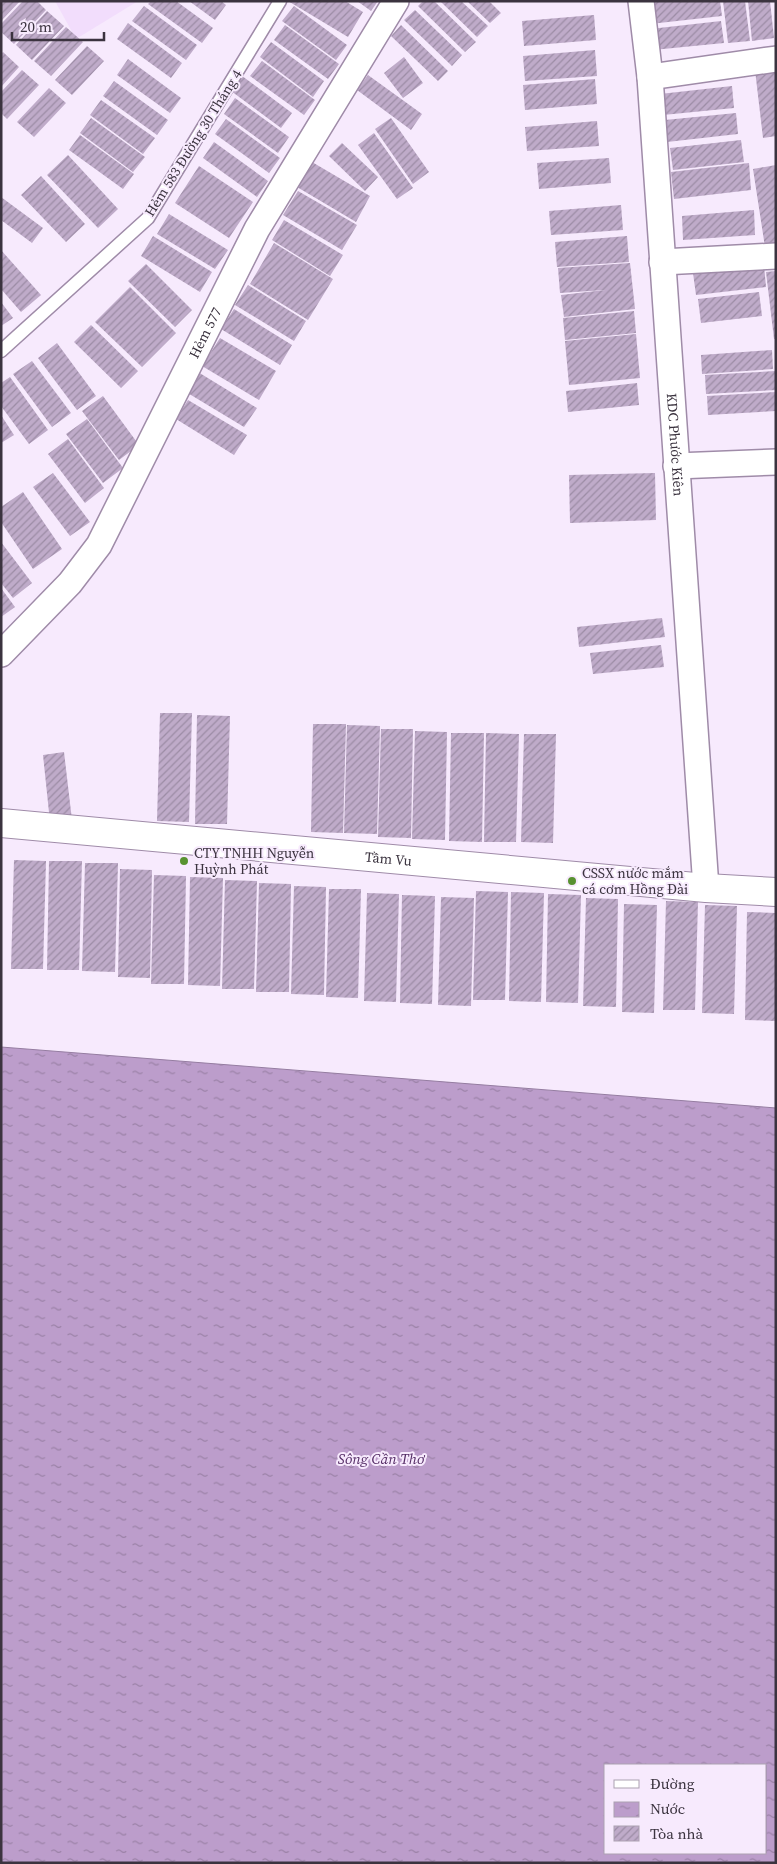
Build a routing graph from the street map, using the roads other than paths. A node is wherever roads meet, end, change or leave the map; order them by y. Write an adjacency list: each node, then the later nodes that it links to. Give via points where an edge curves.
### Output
1 (280, 1): 8 (lane, Hẻm 583 Đường 30 Tháng 4, via 148,218)
2 (396, 1): 11 (street, Hẻm 577, via 257,229 99,545 70,583)
3 (641, 1): 5 (street, KDC Phước Kiên)
4 (776, 59): 5 (street)
5 (650, 77): 7 (street, KDC Phước Kiên)
6 (776, 256): 7 (street)
7 (662, 262): 10 (street, KDC Phước Kiên)
8 (1, 351)
9 (776, 462): 10 (street)
10 (676, 466): 13 (street, KDC Phước Kiên)
11 (1, 654)
12 (1, 823): 13 (street, Tầm Vu)
13 (706, 888): 14 (street, Tầm Vu)
14 (776, 892)

